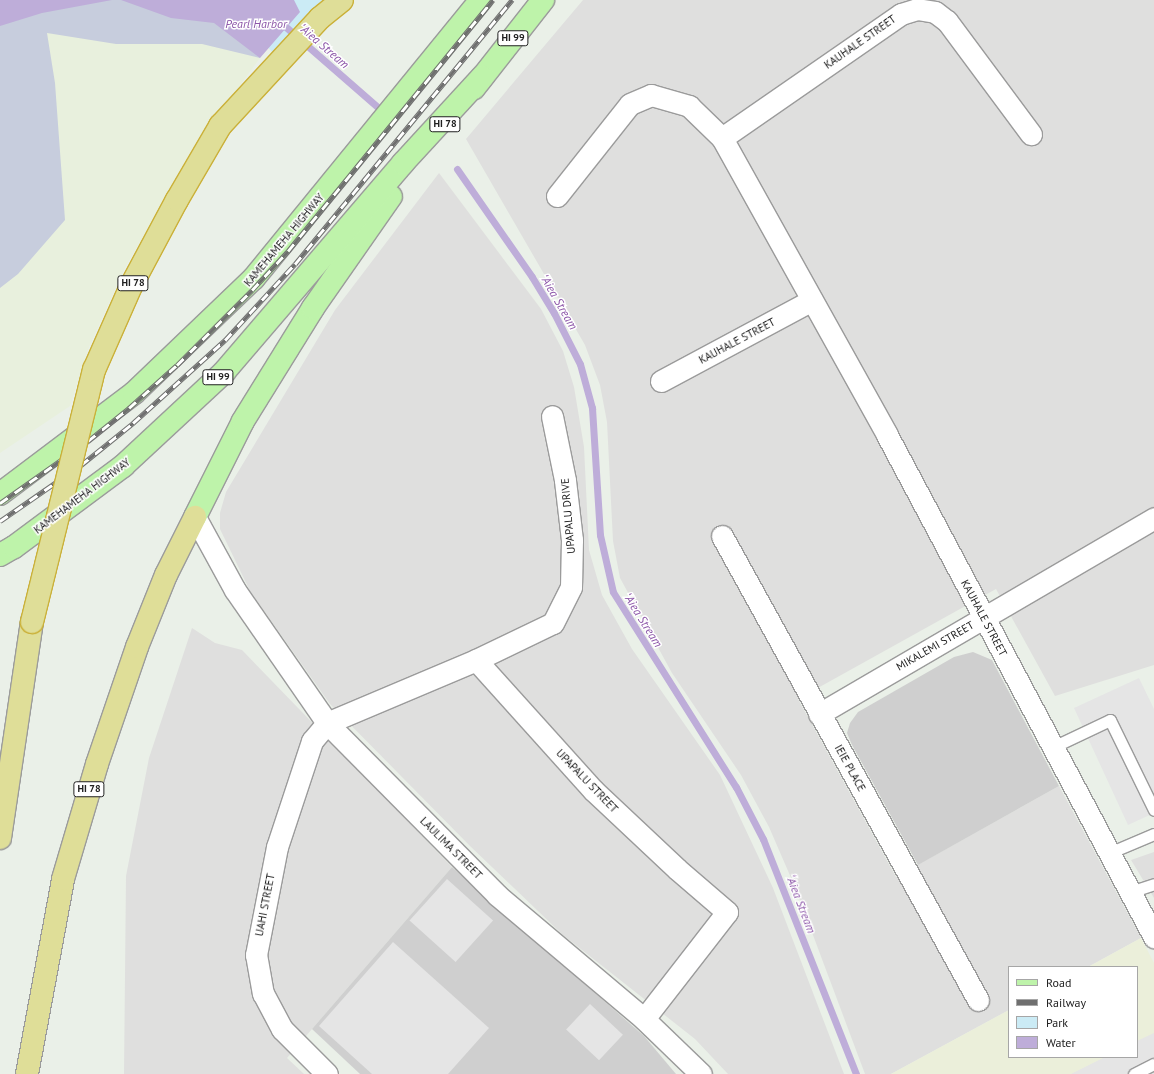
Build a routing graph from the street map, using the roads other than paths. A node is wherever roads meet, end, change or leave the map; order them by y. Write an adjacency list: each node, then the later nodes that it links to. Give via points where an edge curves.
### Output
1 (342, 0): 23 (highway, HI 78, bridge, via 320,18 220,126 131,286 94,370 32,622)
2 (480, 0): 11 (main road, KAMEHAMEHA HIGHWAY, via 254,278 134,393)
3 (543, 0): 6 (main road, KAMEHAMEHA HIGHWAY / HI 99, via 482,77)
4 (1031, 134): 5 (street, KAUHALE STREET, via 947,21 935,12 917,9 901,14)
5 (722, 138): 7 (street, KAUHALE STREET, via 689,106 651,95 630,104); 8 (street, KAUHALE STREET)
6 (405, 167): 12 (main road, KAMEHAMEHA HIGHWAY / HI 78, via 312,308 243,421); 15 (main road, KAMEHAMEHA HIGHWAY / HI 99, via 224,372 123,466 14,548)
7 (557, 196)
8 (812, 300): 9 (street, KAUHALE STREET); 16 (street, KAUHALE STREET)
9 (661, 381)
10 (552, 416): 17 (street, UPAPALU DRIVE, via 565,480 570,525 571,587 553,623)
11 (0, 494)
12 (195, 517): 19 (street, LAULIMA STREET, via 229,596); 31 (highway, HI 78, via 166,575 137,647 97,764 63,879)
13 (1154, 518): 16 (street, MIKALEMI STREET)
14 (722, 536): 18 (street, IEIE PLACE)
15 (0, 555)
16 (984, 617): 18 (street, MIKALEMI STREET); 20 (street, KAUHALE STREET)
17 (476, 660): 19 (street); 29 (street, UPAPALU STREET, via 593,790 727,912)
18 (820, 714): 28 (street, IEIE PLACE)
19 (327, 723): 29 (street, LAULIMA STREET, via 497,895); 32 (street, UAHI STREET, via 312,741 277,847 256,955 263,994 282,1029)
20 (1053, 747): 21 (lane, via 1110,720); 24 (street, KAUHALE STREET)
21 (1154, 810)
22 (1154, 834): 24 (lane)
23 (0, 838)
24 (1109, 853): 26 (street, KAUHALE STREET)
25 (1154, 884): 26 (lane)
26 (1130, 892): 27 (street, KAUHALE STREET)
27 (1154, 937)
28 (978, 1000)
29 (644, 1019): 33 (street, LAULIMA STREET)
30 (1154, 1064): 34 (lane)
31 (27, 1074)
32 (327, 1074)
33 (701, 1074)
34 (1134, 1074)

